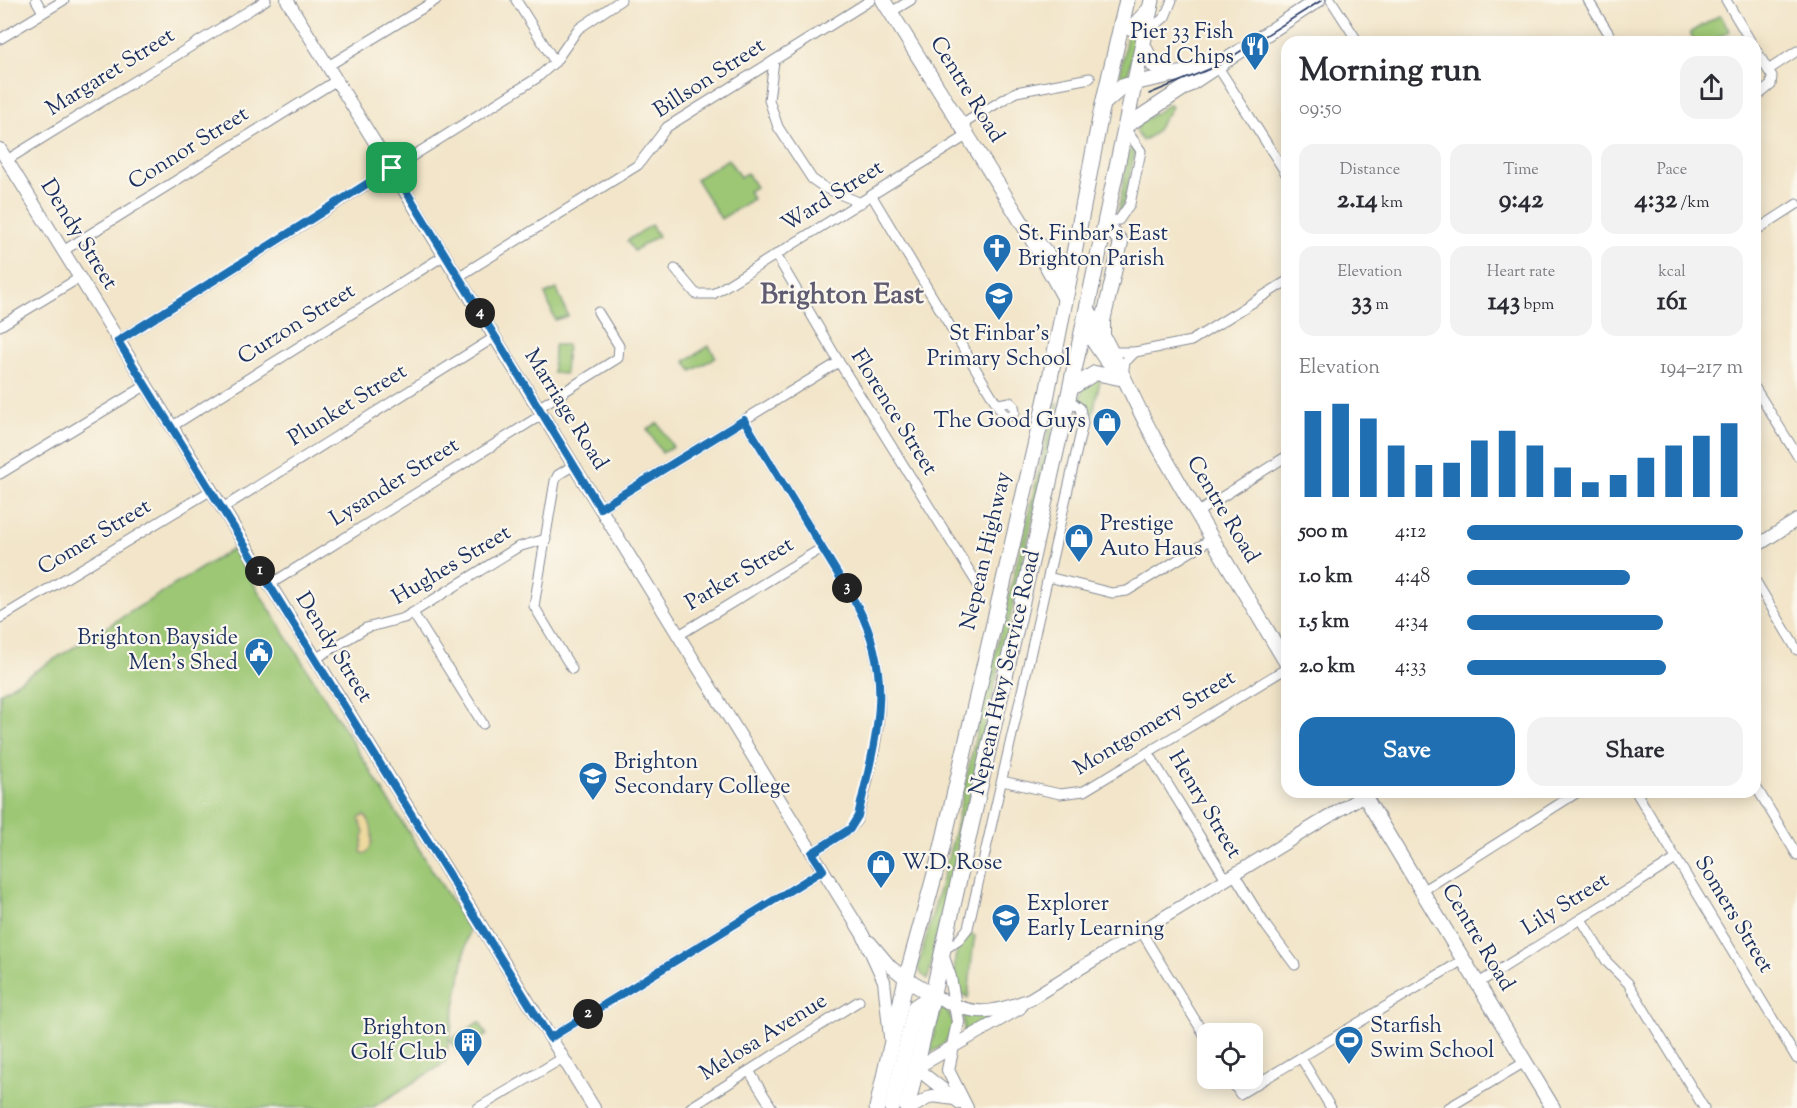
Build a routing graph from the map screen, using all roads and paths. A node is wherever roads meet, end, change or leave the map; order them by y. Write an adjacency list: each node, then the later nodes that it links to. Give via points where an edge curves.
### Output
1 (36, 0): 18 (street)
2 (64, 0): 18 (street)
3 (266, 0): 40 (street, Margaret Street)
4 (287, 0): 30 (street, Marriage Road)
5 (436, 0): 30 (street)
6 (516, 0): 28 (street)
7 (621, 0): 28 (street, via 578,29)
8 (871, 0): 27 (street, Billson Street)
9 (911, 0): 17 (street)
10 (1127, 0): 19 (highway, Nepean Highway)
11 (1172, 0): 24 (street, via 1165,17)
12 (1318, 0): 29 (main road)
13 (1331, 0): 20 (street)
14 (1588, 0): 21 (street)
15 (1726, 0): 22 (street)
16 (1151, 5): 19 (highway, via 1132,28); 24 (highway, Nepean Highway)
17 (887, 6): 39 (main road, Centre Road)
18 (43, 12): 23 (street)
19 (1121, 23): 37 (highway, Nepean Highway)
20 (1354, 36)
21 (1610, 36)
22 (1747, 36)
23 (0, 39)
24 (1144, 39): 32 (main road, via 1153,65); 35 (highway, Nepean Highway)
25 (1797, 51): 31 (street)
26 (1761, 58): 31 (street)
27 (774, 61): 44 (street, via 769,100 782,134 812,179 825,189); 53 (street, Billson Street, via 665,129 638,165)
28 (555, 62): 42 (street, via 537,78)
29 (1216, 64): 32 (main road); 38 (main road); 41 (street)
30 (328, 66): 34 (street, Marriage Road)
31 (1768, 70): 36 (street, via 1771,85)
32 (1175, 75): 35 (main road)
33 (1090, 78): 39 (street, Ward Street, via 1016,92)
34 (337, 80): 42 (street, Marriage Road); 49 (street, Connor Street)
35 (1135, 83): 37 (highway, via 1122,87); 38 (highway, Nepean Highway)
36 (1761, 93)
37 (1104, 103): 55 (highway, Nepean Highway)
38 (1125, 127): 46 (highway, Nepean Highway)
39 (964, 130): 43 (street, Ward Street); 48 (main road, Centre Road)
40 (3, 154): 49 (street, Dendy Street)
41 (1281, 167)
42 (392, 168): 50 (street, Marriage Road); 64 (street)
43 (872, 196): 44 (street, Ward Street); 73 (street)
44 (861, 203): 51 (street, Ward Street)
45 (1797, 204): 47 (street)
46 (1105, 222): 58 (highway, Nepean Highway); 62 (main road, via 1121,242)
47 (1761, 227)
48 (1029, 234): 55 (main road, Centre Road); 57 (main road, Centre Road)
49 (63, 251): 54 (street, Dendy Street)
50 (445, 255): 53 (street, Marriage Road); 76 (street, Curzon Street)
51 (776, 255): 52 (street, Ward Street, via 708,295 696,294); 67 (street, Florence Street)
52 (675, 269)
53 (458, 277): 63 (street, Marriage Road)
54 (79, 278): 60 (street); 64 (street, Dendy Street)
55 (1068, 280): 57 (highway, Nepean Highway); 58 (highway, Centre Road)
56 (1281, 286): 66 (street, via 1191,341)
57 (1065, 297): 61 (highway, Centre Road); 70 (highway, Nepean Highway)
58 (1087, 308): 61 (highway, Nepean Highway); 62 (main road, Centre Road)
59 (598, 312): 74 (street, Lysander Street, via 619,346 618,358)
60 (0, 326)
61 (1083, 326): 68 (main road, Centre Road); 71 (highway, Nepean Highway)
62 (1103, 334): 65 (main road, Centre Road)
63 (495, 337): 74 (street, Marriage Road); 83 (street, Plunket Street)
64 (118, 341): 69 (street, Dendy Street)
65 (1114, 352): 66 (street); 68 (main road, Centre Road)
66 (1135, 352): 68 (street, via 1124,364)
67 (839, 362): 75 (street); 92 (street, Florence Street)
68 (1124, 380): 71 (main road, via 1095,373); 84 (main road, Centre Road)
69 (145, 386): 76 (street, Dendy Street); 80 (street)
70 (1047, 393): 71 (highway); 123 (highway, Nepean Highway, via 941,852)
71 (1069, 394): 90 (street, Nepean Hwy Service Road, via 1082,411 1083,423); 119 (highway, Nepean Highway)
72 (1761, 397): 77 (street)
73 (998, 404)
74 (541, 411): 79 (street, Marriage Road); 91 (street, Lysander Street)
75 (744, 420): 82 (street); 89 (street)
76 (171, 427): 81 (street, Dendy Street)
77 (1797, 455)
78 (1281, 460): 84 (street)
79 (574, 465): 82 (street, Marriage Road); 87 (street, via 555,481)
80 (0, 474)
81 (210, 491): 83 (street, Dendy Street); 95 (street, Comer Street)
82 (600, 508): 96 (street, Marriage Road)
83 (221, 509): 91 (street, Dendy Street)
84 (1198, 512): 86 (main road, Centre Road)
85 (1797, 520): 88 (street)
86 (1213, 538): 90 (street, via 1127,591 1112,593); 98 (main road, Centre Road)
87 (546, 539): 94 (street, Hughes Street, via 518,547); 100 (street, via 534,606)
88 (1761, 543)
89 (822, 548): 96 (street, Parker Street); 110 (street, via 871,635 879,663 881,705 856,823)
90 (1048, 578): 104 (street, Nepean Hwy Service Road)
91 (269, 585): 99 (street, Dendy Street)
92 (980, 588)
93 (1761, 590): 97 (street)
94 (413, 613): 99 (street, Hughes Street, via 391,624 366,628); 102 (street)
95 (0, 618)
96 (678, 635): 110 (street, Marriage Road)
97 (1797, 650)
98 (1281, 656)
99 (315, 659): 130 (street, Dendy Street)
100 (572, 669)
101 (1281, 670): 103 (street, Montgomery Street)
102 (483, 724)
103 (1148, 752): 104 (street, Montgomery Street, via 1078,793 1060,794); 114 (street, Henry Street)
104 (1002, 781): 119 (street, Nepean Hwy Service Road, via 968,928 958,942)
105 (1761, 795): 111 (street)
106 (1357, 798): 114 (street)
107 (1368, 798): 115 (main road, Centre Road)
108 (1569, 798): 115 (street)
109 (1640, 798): 112 (street, Somers Street)
110 (812, 853): 113 (street, Marriage Road)
111 (1797, 855)
112 (1676, 859): 116 (street, Lily Street); 136 (street, Somers Street)
113 (823, 870): 118 (street, Marriage Road); 130 (street)
114 (1230, 877): 117 (street); 121 (street, Henry Street)
115 (1422, 891): 120 (main road, Centre Road)
116 (1581, 919): 124 (street, Lily Street); 154 (street, via 1607,962 1631,989)
117 (1141, 931): 126 (street); 129 (street)
118 (863, 935): 122 (street, Marriage Road); 123 (street, Marriage Road)
119 (943, 952): 125 (highway, Nepean Highway); 128 (street)
120 (1463, 960): 124 (main road, Centre Road); 135 (street)
121 (1295, 965)
122 (879, 969): 123 (street, via 887,980); 131 (street, Marriage Road, via 885,984)
123 (905, 983): 125 (highway); 131 (highway, Nepean Highway)
124 (1478, 984): 137 (main road, Centre Road)
125 (933, 995): 128 (street); 134 (highway, via 916,1006); 138 (highway, Nepean Highway)
126 (1030, 999): 128 (street, via 991,1012); 132 (street, via 1005,1019)
127 (859, 1001): 139 (street, Melosa Avenue)
128 (956, 1005): 132 (street, via 958,1027)
129 (1197, 1023)
130 (550, 1038): 133 (street, Dendy Street)
131 (890, 1045): 134 (highway); 148 (highway, Nepean Highway)
132 (951, 1049): 138 (street); 143 (street, via 948,1072)
133 (562, 1056): 144 (street); 145 (street, Dendy Street)
134 (903, 1057): 138 (highway); 149 (highway)
135 (1301, 1058): 140 (street); 151 (street)
136 (1797, 1059)
137 (1525, 1062): 152 (street); 153 (main road, Centre Road)
138 (916, 1068): 143 (street); 150 (highway, Nepean Highway)
139 (749, 1071): 146 (street, Melosa Avenue); 147 (street)
140 (1263, 1080)
141 (1237, 1089): 142 (street, via 1240,1094)
142 (1248, 1089)
143 (963, 1105): 150 (street, via 932,1096)
144 (478, 1108)
145 (594, 1108)
146 (690, 1108)
147 (772, 1108)
148 (877, 1108)
149 (892, 1108)
150 (909, 1108)
151 (1331, 1108)
152 (1448, 1108)
153 (1553, 1108)
154 (1704, 1108)

